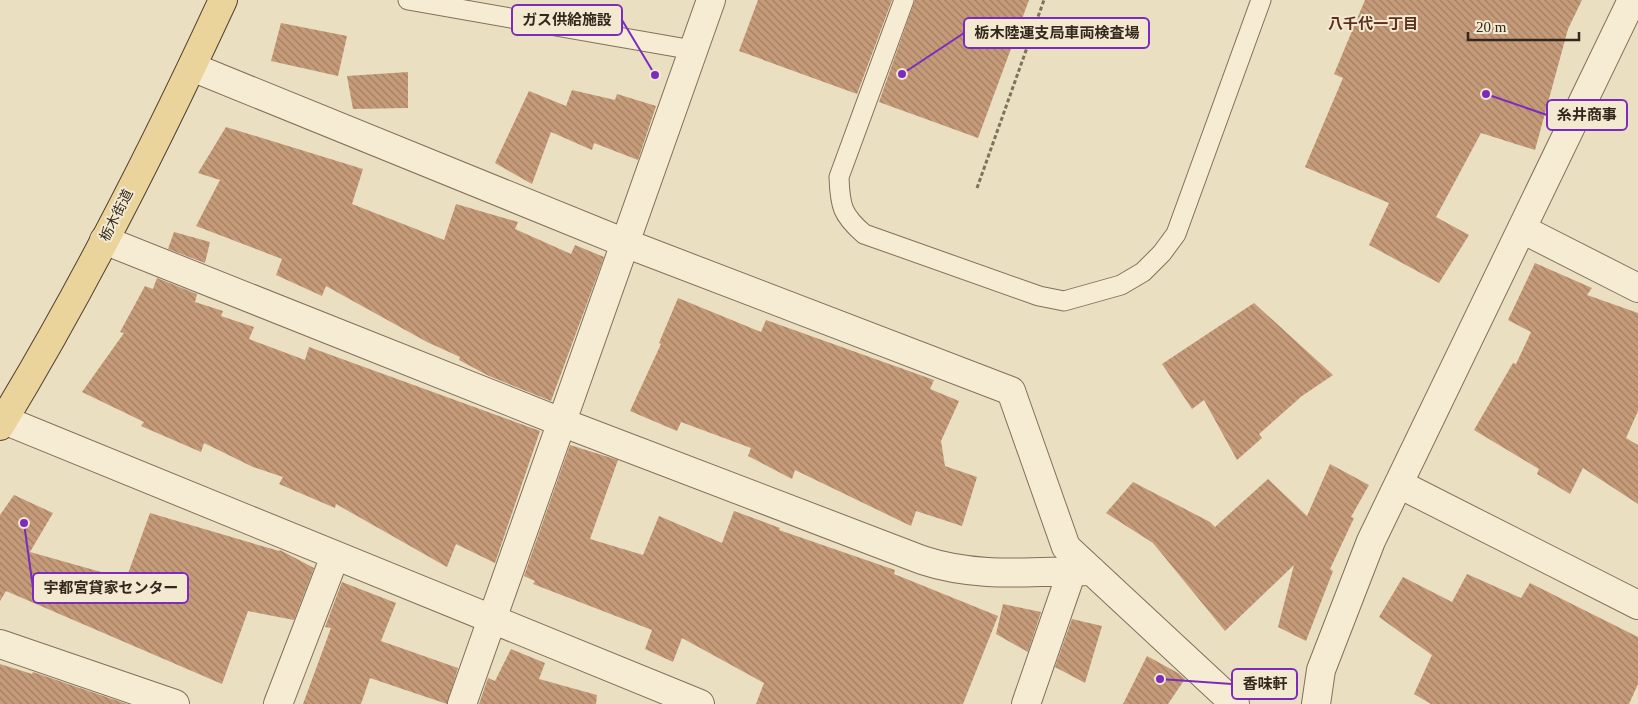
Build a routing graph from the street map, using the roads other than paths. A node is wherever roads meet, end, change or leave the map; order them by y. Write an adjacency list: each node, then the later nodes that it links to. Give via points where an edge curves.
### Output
1 (222, 0): 8 (main road, 栃木街道)
2 (408, 0): 7 (lane)
3 (711, 0): 7 (street)
4 (904, 0): 5 (lane, via 839,177 840,200 848,220 864,234 1039,296 1064,301 1095,294 1128,281 1149,266 1176,234)
5 (1262, 0)
6 (1632, 0): 9 (street)
7 (693, 50): 11 (street)
8 (192, 67): 10 (main road, 栃木街道); 11 (street)
9 (1522, 229): 12 (street); 15 (street)
10 (104, 240): 13 (street); 14 (main road, 栃木街道)
11 (625, 243): 13 (street); 17 (street, via 1011,390 1066,547)
12 (1638, 288)
13 (561, 422): 17 (street, via 948,569 979,573); 19 (street)
14 (2, 423): 16 (street)
15 (1399, 484): 18 (street); 27 (street, via 1371,541 1321,670)
16 (334, 556): 19 (street); 22 (street)
17 (1082, 571): 25 (street); 26 (street)
18 (1638, 605)
19 (492, 619): 23 (street); 24 (street)
20 (0, 644): 21 (street)
21 (175, 704)
22 (278, 704)
23 (462, 704)
24 (700, 704)
25 (1026, 704)
26 (1235, 704)
27 (1316, 704)

